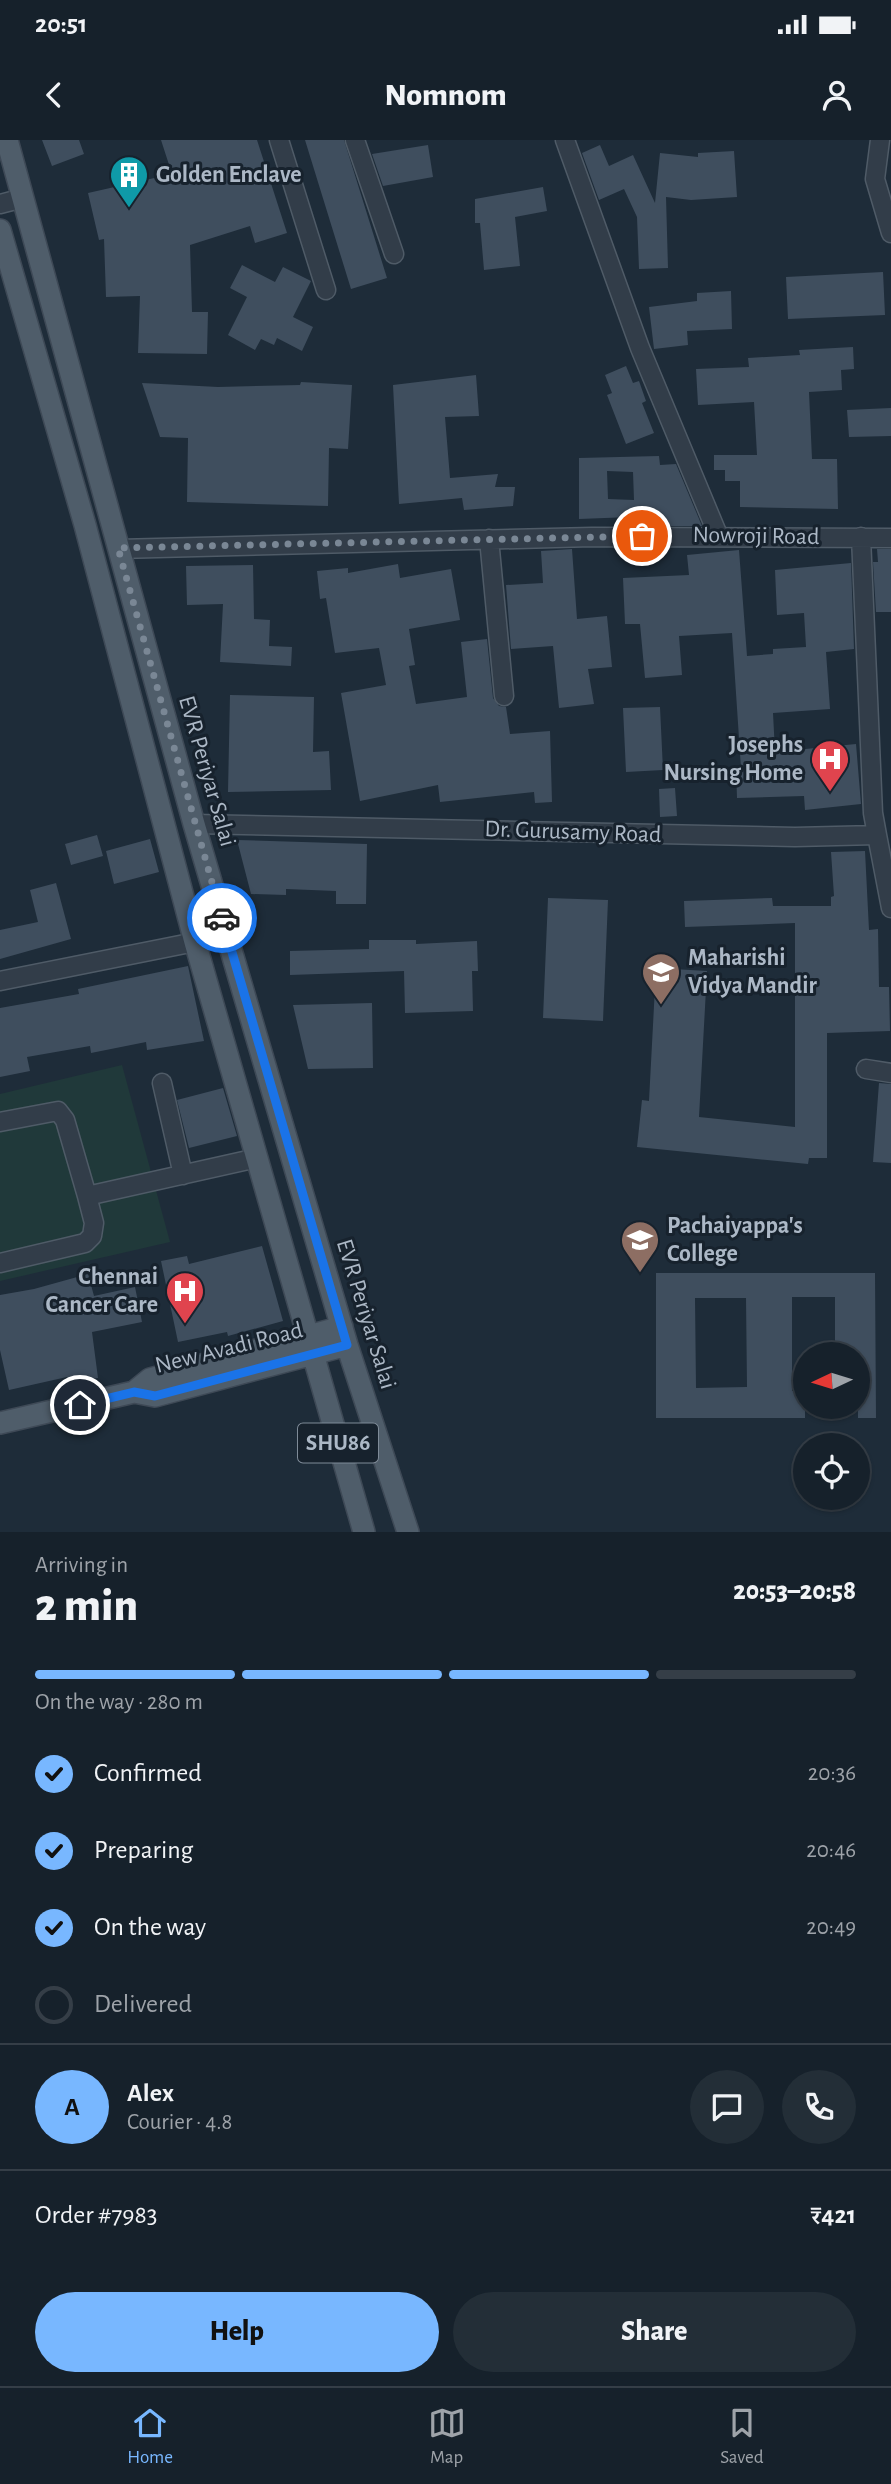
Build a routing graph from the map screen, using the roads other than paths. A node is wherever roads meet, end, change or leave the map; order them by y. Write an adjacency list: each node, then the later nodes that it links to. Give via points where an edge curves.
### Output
1 (7, 140): 6 (main road, EVR Periyar Salai / SHU86)
2 (279, 140): 11 (street)
3 (355, 140): 10 (street)
4 (565, 140): 12 (street, via 640,348)
5 (880, 140): 9 (street, via 875,179)
6 (23, 198): 7 (street); 16 (main road, EVR Periyar Salai / SHU86)
7 (0, 204)
8 (0, 230): 21 (main road, SHU86, via 85,525)
9 (891, 233)
10 (394, 254)
11 (326, 290)
12 (718, 535): 13 (street, Nowroji Road); 15 (street, Nowroji Road)
13 (861, 537): 14 (street, Nowroji Road); 19 (street)
14 (891, 538)
15 (489, 539): 16 (street, Nowroji Road); 17 (street)
16 (118, 548): 18 (main road, EVR Periyar Salai / SHU86)
17 (505, 696)
18 (194, 824): 19 (street, Dr. Gurusamy Road, via 782,837); 31 (main road, EVR Periyar Salai / SHU86)
19 (877, 835): 20 (street)
20 (891, 908)
21 (195, 943): 22 (street); 27 (main road, SHU86)
22 (0, 981)
23 (866, 1069): 24 (street)
24 (891, 1073)
25 (162, 1083): 28 (street)
26 (0, 1122): 29 (street, via 58,1111 65,1120)
27 (257, 1158): 28 (street); 32 (main road, SHU86)
28 (183, 1175): 29 (street)
29 (87, 1196): 30 (street, via 94,1223 92,1236 85,1243)
30 (0, 1263)
31 (344, 1336): 32 (main road, New Avadi Road); 35 (main road, EVR Periyar Salai / SHU86)
32 (311, 1346): 33 (main road, New Avadi Road, via 150,1379 134,1392); 34 (main road, SHU86)
33 (0, 1423)
34 (364, 1532)
35 (408, 1532)

